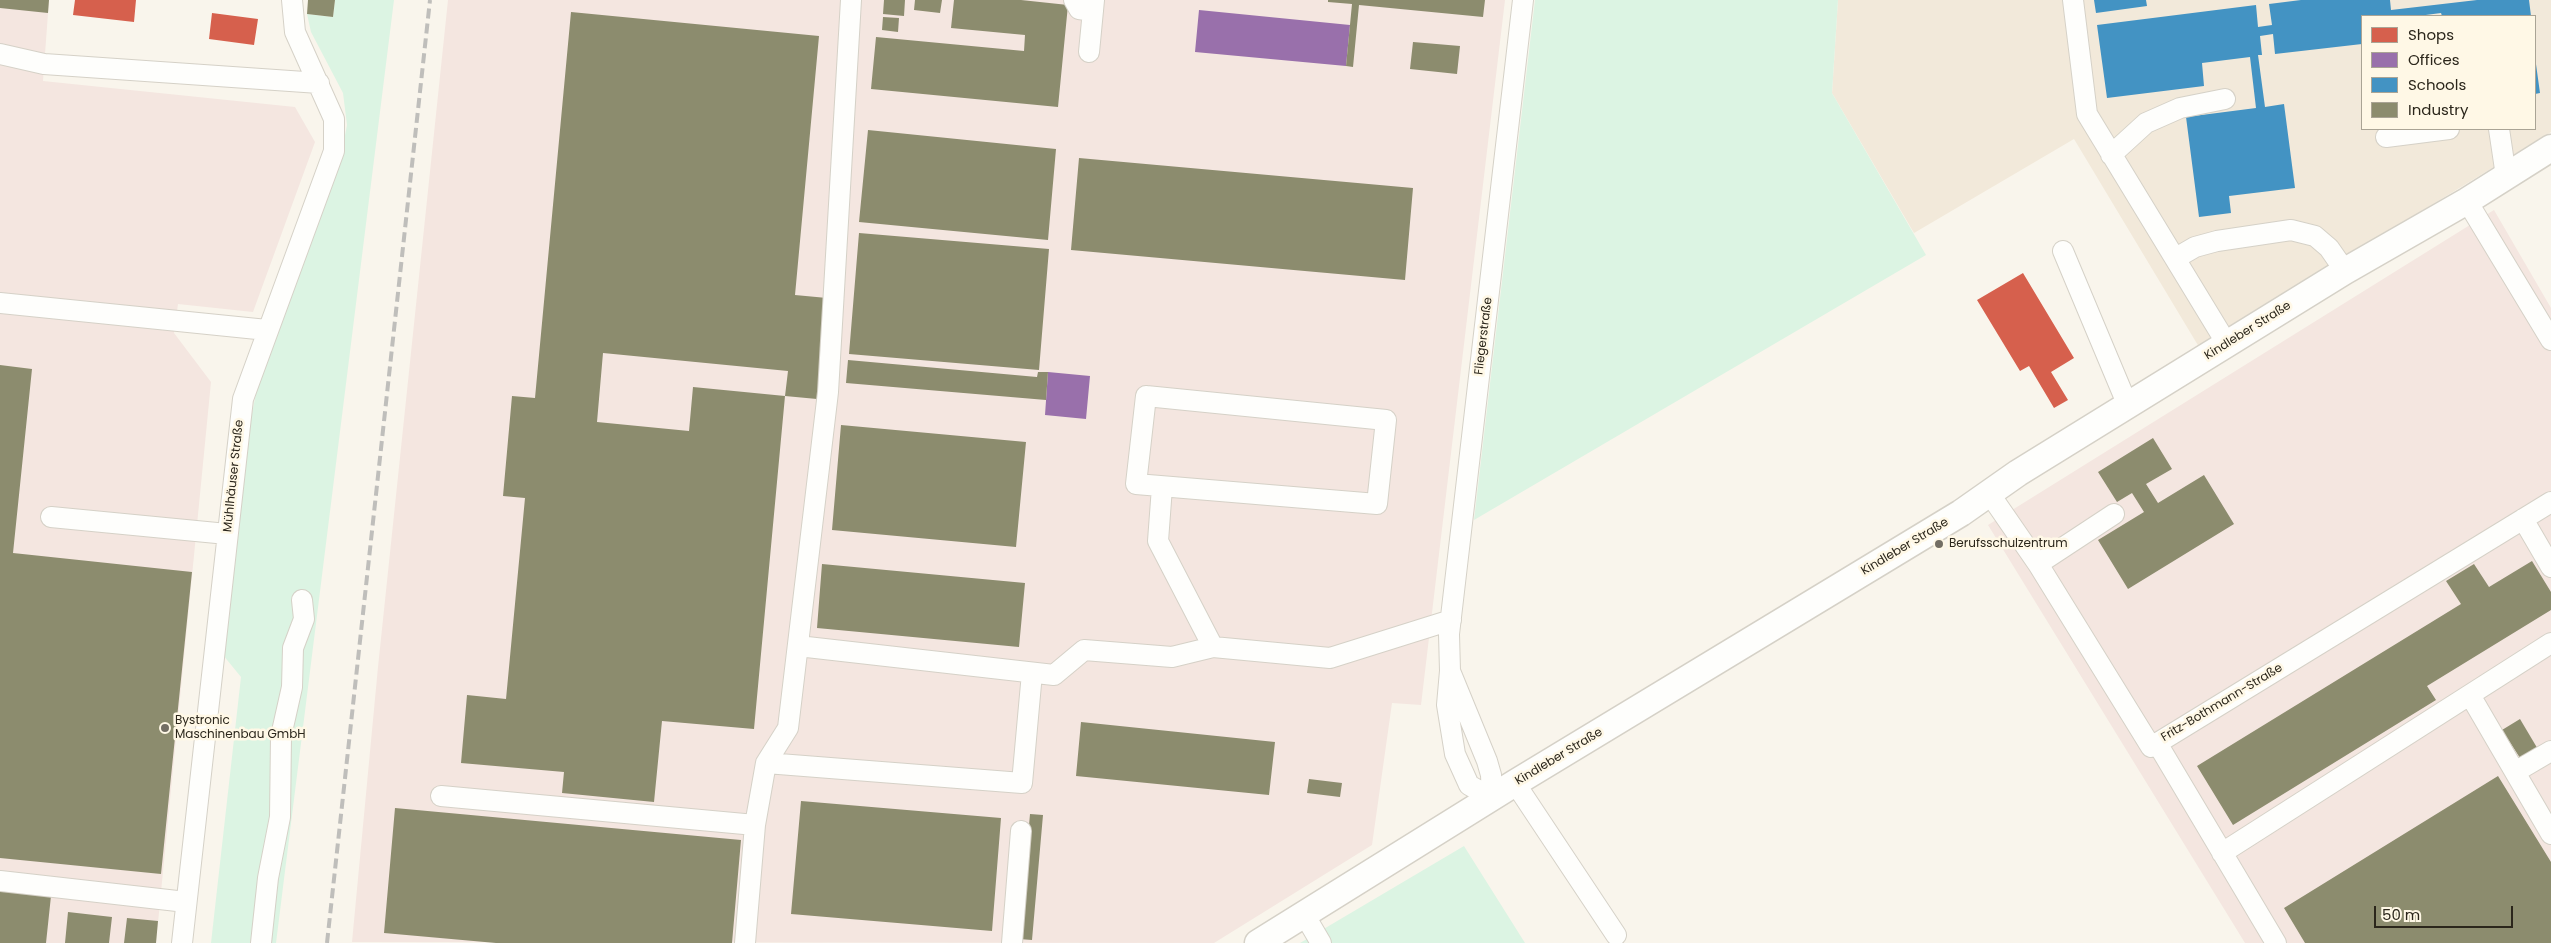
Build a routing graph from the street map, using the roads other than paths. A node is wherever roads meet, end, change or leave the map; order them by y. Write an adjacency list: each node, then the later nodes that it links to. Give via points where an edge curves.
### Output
1 (292, 0): 9 (street, Mühlhäuser Straße, via 295,32)
2 (847, 0): 38 (street, via 828,392)
3 (1074, 0): 6 (street, via 1078,9)
4 (1523, 0): 36 (street, Fliegerstraße)
5 (2074, 0): 15 (street, via 2087,114)
6 (1094, 5): 7 (street)
7 (1090, 52)
8 (0, 54): 9 (street, via 44,64)
9 (319, 83): 22 (street, Mühlhäuser Straße, via 334,119 334,151)
10 (2224, 99): 15 (street, via 2180,108 2146,124)
11 (2441, 130): 13 (street)
12 (2499, 130): 16 (street)
13 (2386, 137)
14 (2551, 148): 16 (main road, Kindleber Straße)
15 (2111, 155): 19 (street)
16 (2506, 176): 17 (main road, Kindleber Straße)
17 (2467, 201): 20 (main road, Kindleber Straße); 23 (street)
18 (2063, 250): 25 (street)
19 (2176, 258): 20 (street, via 2217,240 2291,230 2315,236 2329,248); 24 (street)
20 (2346, 271): 24 (main road, Kindleber Straße)
21 (0, 303): 22 (street)
22 (267, 330): 32 (street, Mühlhäuser Straße, via 243,399)
23 (2551, 340)
24 (2227, 344): 25 (main road, Kindleber Straße)
25 (2128, 406): 27 (main road, Kindleber Straße)
26 (1162, 487): 26 (street, via 1377,504 1386,420 1146,396 1136,484); 39 (street, via 1158,541)
27 (1989, 493): 33 (street, Fritz-Bothmann-Straße); 47 (main road, Kindleber Straße, via 1937,528)
28 (2551, 502): 31 (street, Fritz-Bothmann-Straße)
29 (2114, 514): 33 (street)
30 (51, 517): 32 (street)
31 (2523, 519): 34 (street); 43 (street, Fritz-Bothmann-Straße)
32 (227, 534): 55 (street, Mühlhäuser Straße)
33 (2038, 564): 43 (street, Fritz-Bothmann-Straße, via 2151,747)
34 (2551, 567)
35 (302, 600): 59 (street, via 304,620 293,648 292,686 281,736 280,817 268,878)
36 (1450, 620): 39 (street, via 1330,658); 41 (street, Fliegerstraße)
37 (2551, 643): 42 (street)
38 (798, 646): 40 (street); 45 (street, via 788,728)
39 (1213, 646): 40 (street, via 1172,657 1084,650 1054,675)
40 (1032, 672): 45 (street, via 1022,783)
41 (1450, 672): 49 (street, Fliegerstraße, via 1487,761); 49 (street, Fliegerstraße, via 1447,705 1455,754 1469,785)
42 (2470, 695): 46 (street); 53 (street)
43 (2156, 743): 53 (street)
44 (2551, 750): 46 (street)
45 (766, 763): 50 (street)
46 (2515, 772): 52 (street)
47 (1515, 783): 49 (main road, Kindleber Straße); 57 (street)
48 (441, 796): 50 (street)
49 (1492, 798): 56 (main road, Kindleber Straße)
50 (755, 825): 60 (street)
51 (1021, 831): 61 (street)
52 (2551, 834)
53 (2222, 853): 64 (street)
54 (0, 881): 55 (street)
55 (186, 902): 58 (street, Mühlhäuser Straße)
56 (1304, 914): 62 (main road, Kindleber Straße); 63 (street)
57 (1616, 935)
58 (182, 943)
59 (261, 943)
60 (745, 943)
61 (1012, 943)
62 (1258, 943)
63 (1321, 943)
64 (2276, 943)

